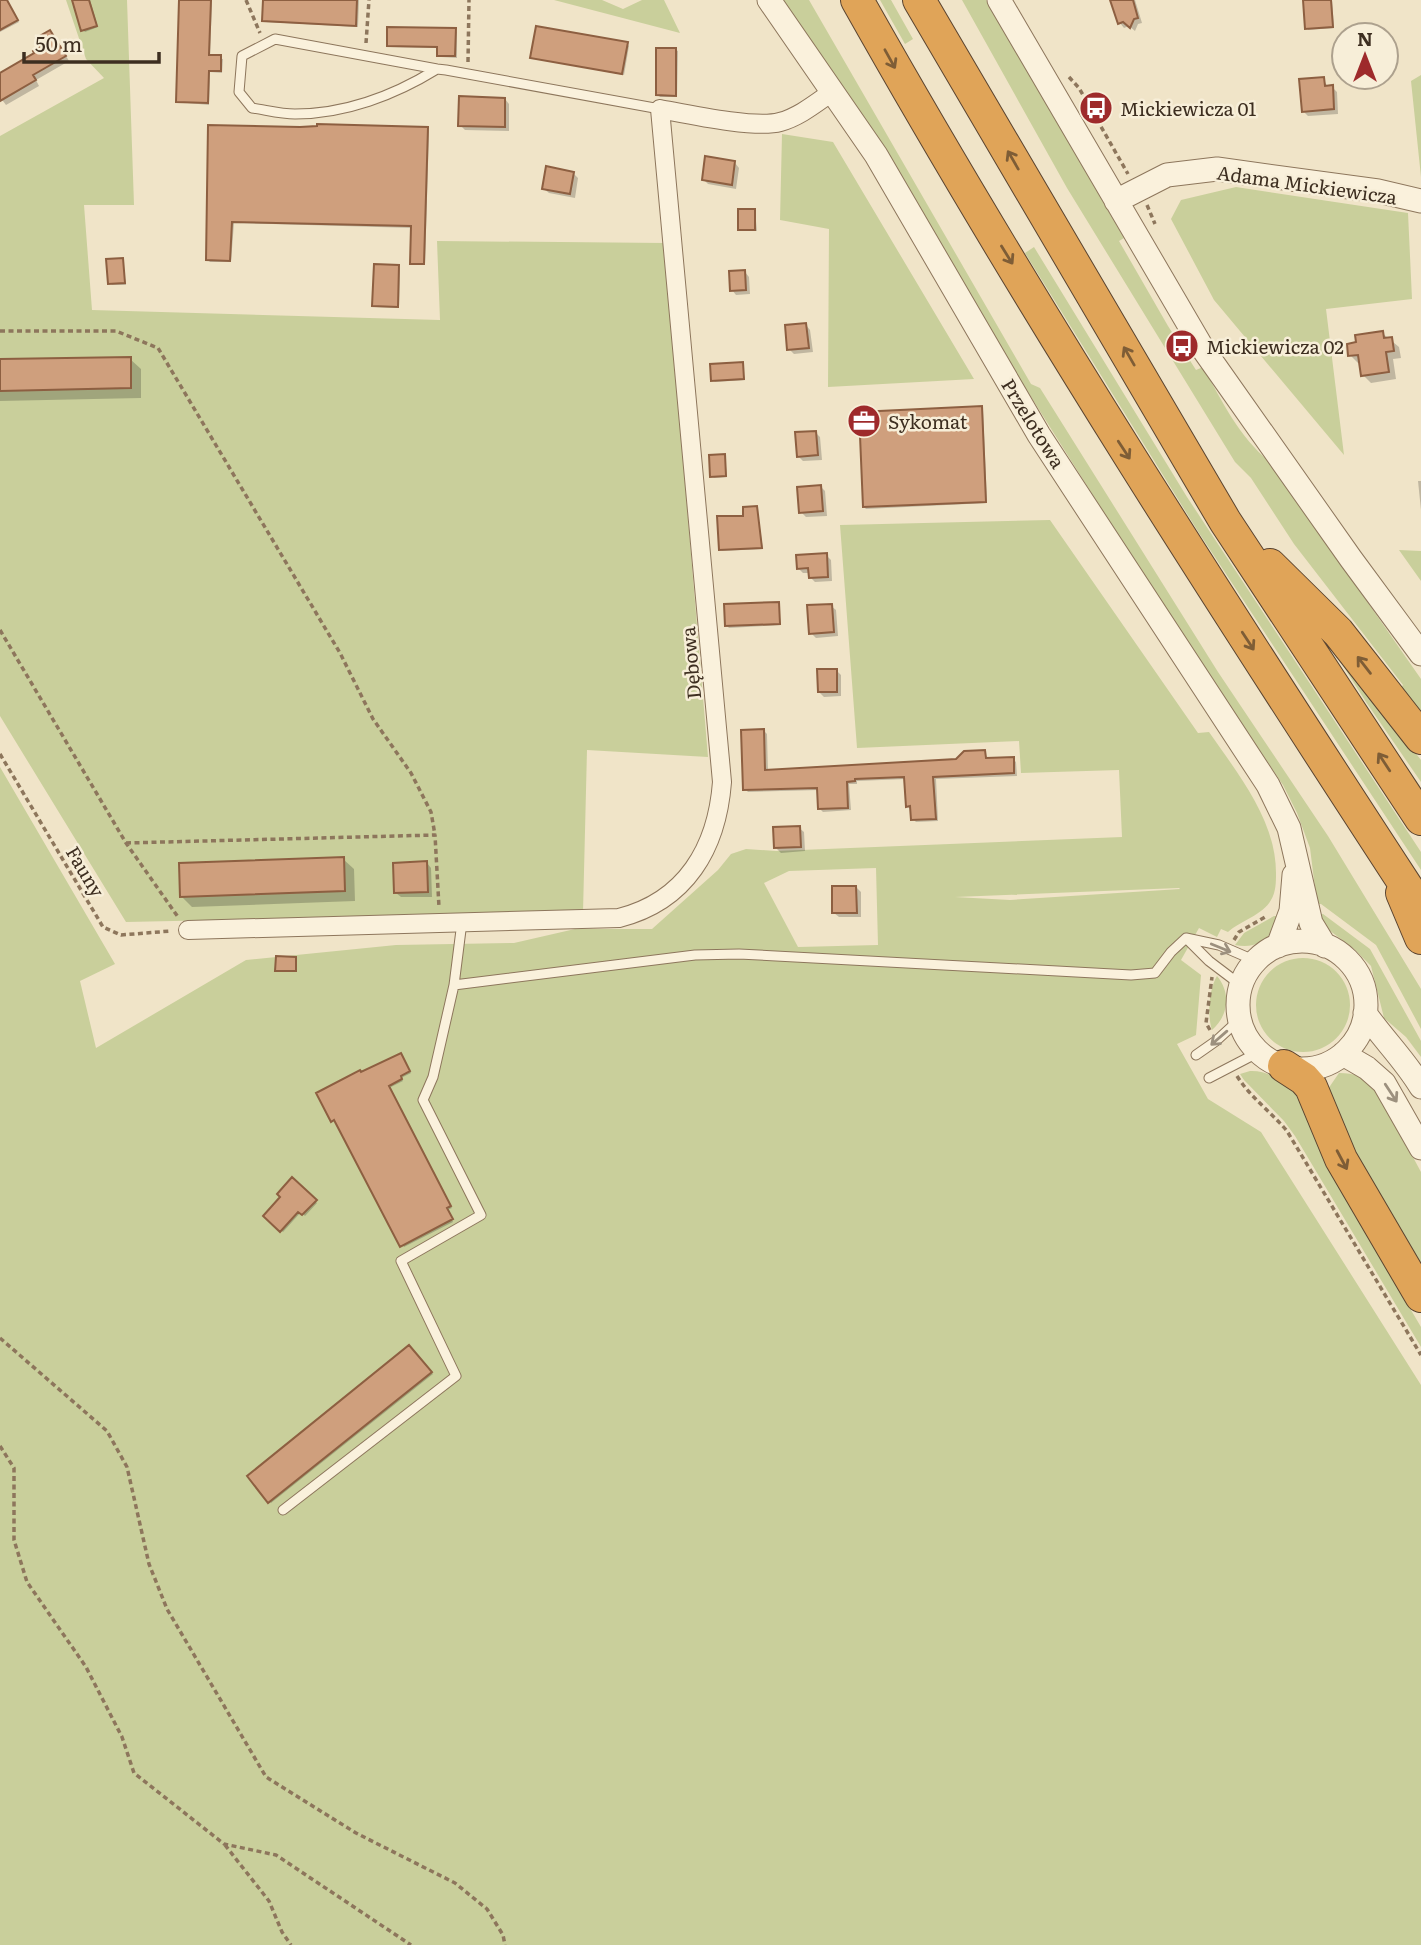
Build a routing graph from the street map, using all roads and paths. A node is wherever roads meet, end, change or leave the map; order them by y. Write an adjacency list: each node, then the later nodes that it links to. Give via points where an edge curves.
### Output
1 (246, 0): 8 (path, via 258,32)
2 (369, 0): 9 (path)
3 (470, 0): 12 (path)
4 (769, 0): 13 (street, Przelotowa)
5 (857, 0): 29 (highway, one-way to 29, via 941,149 1115,435)
6 (919, 0): 20 (highway, one-way to 6)
7 (999, 0): 16 (street)
8 (275, 39): 9 (lane); 11 (lane, via 242,57 239,92 252,108 294,114 346,108 407,88)
9 (365, 57): 11 (lane)
10 (1062, 68): 15 (path, via 1079,88)
11 (437, 69): 12 (lane)
12 (468, 74): 14 (lane)
13 (832, 92): 14 (street, via 777,123 738,122); 28 (street, Przelotowa, via 876,155 1039,435 1268,785)
14 (660, 109): 32 (street, Dębowa, via 722,782 720,807 702,859 685,881 638,913 619,918)
15 (1137, 189): 16 (street, Adama Mickiewicza); 17 (street, Adama Mickiewicza, via 1167,175 1217,169); 18 (path)
16 (1116, 201): 22 (street, via 1203,349)
17 (1421, 201)
18 (1158, 235)
19 (0, 331): 26 (path, via 116,331 158,348 340,653 373,719 411,773 431,812)
20 (1225, 521): 23 (highway, one-way to 20, via 1338,632); 25 (highway, one-way to 20)
21 (0, 630): 27 (path)
22 (1421, 654)
23 (1421, 737)
24 (0, 754): 34 (path, Fauny, via 103,927 121,934)
25 (1421, 819)
26 (435, 835): 27 (path); 33 (path)
27 (126, 843): 34 (path)
28 (1295, 848): 37 (street, Przelotowa, via 1291,911); 38 (street, Przelotowa, via 1311,923)
29 (1389, 860): 30 (highway); 36 (highway)
30 (1421, 909)
31 (1274, 911): 39 (path, via 1239,932)
32 (461, 922): 33 (street, Dębowa); 42 (lane)
33 (440, 923): 34 (street, Dębowa)
34 (188, 930)
35 (1186, 938): 39 (lane, one-way to 39); 41 (lane); 42 (lane, via 1155,973 1131,975 739,954)
36 (1421, 938)
37 (1278, 946): 38 (street, via 1297,942); 40 (street)
38 (1325, 946): 44 (street, via 1355,969 1364,990)
39 (1228, 950): 40 (lane)
40 (1256, 961): 43 (street)
41 (1217, 967): 43 (lane); 46 (path, via 1210,981 1206,1023)
42 (454, 985): 58 (lane, via 433,1077 423,1100 481,1216 401,1262 456,1376)
43 (1242, 986): 45 (street)
44 (1365, 1013): 47 (street, via 1358,1036); 52 (street)
45 (1240, 1018): 46 (lane, one-way to 46); 49 (street, via 1247,1037)
46 (1216, 1041): 48 (lane)
47 (1343, 1054): 49 (street, via 1315,1068 1300,1069); 53 (street, one-way to 53, via 1384,1083)
48 (1196, 1055)
49 (1272, 1059): 50 (lane); 54 (highway, one-way to 54, via 1311,1087 1341,1159)
50 (1230, 1065): 51 (lane); 56 (path, via 1245,1090 1287,1132)
51 (1209, 1078)
52 (1421, 1087)
53 (1421, 1148)
54 (1421, 1296)
55 (0, 1338): 62 (path, via 107,1431 127,1467 149,1564 167,1609 266,1777 356,1833 456,1882 487,1909)
56 (1421, 1355)
57 (0, 1446): 59 (path, via 14,1468 14,1540 27,1582 86,1667 122,1737 134,1773)
58 (283, 1510)
59 (224, 1844): 60 (path, via 269,1901); 61 (path, via 276,1855)
60 (291, 1945)
61 (411, 1945)
62 (505, 1945)

